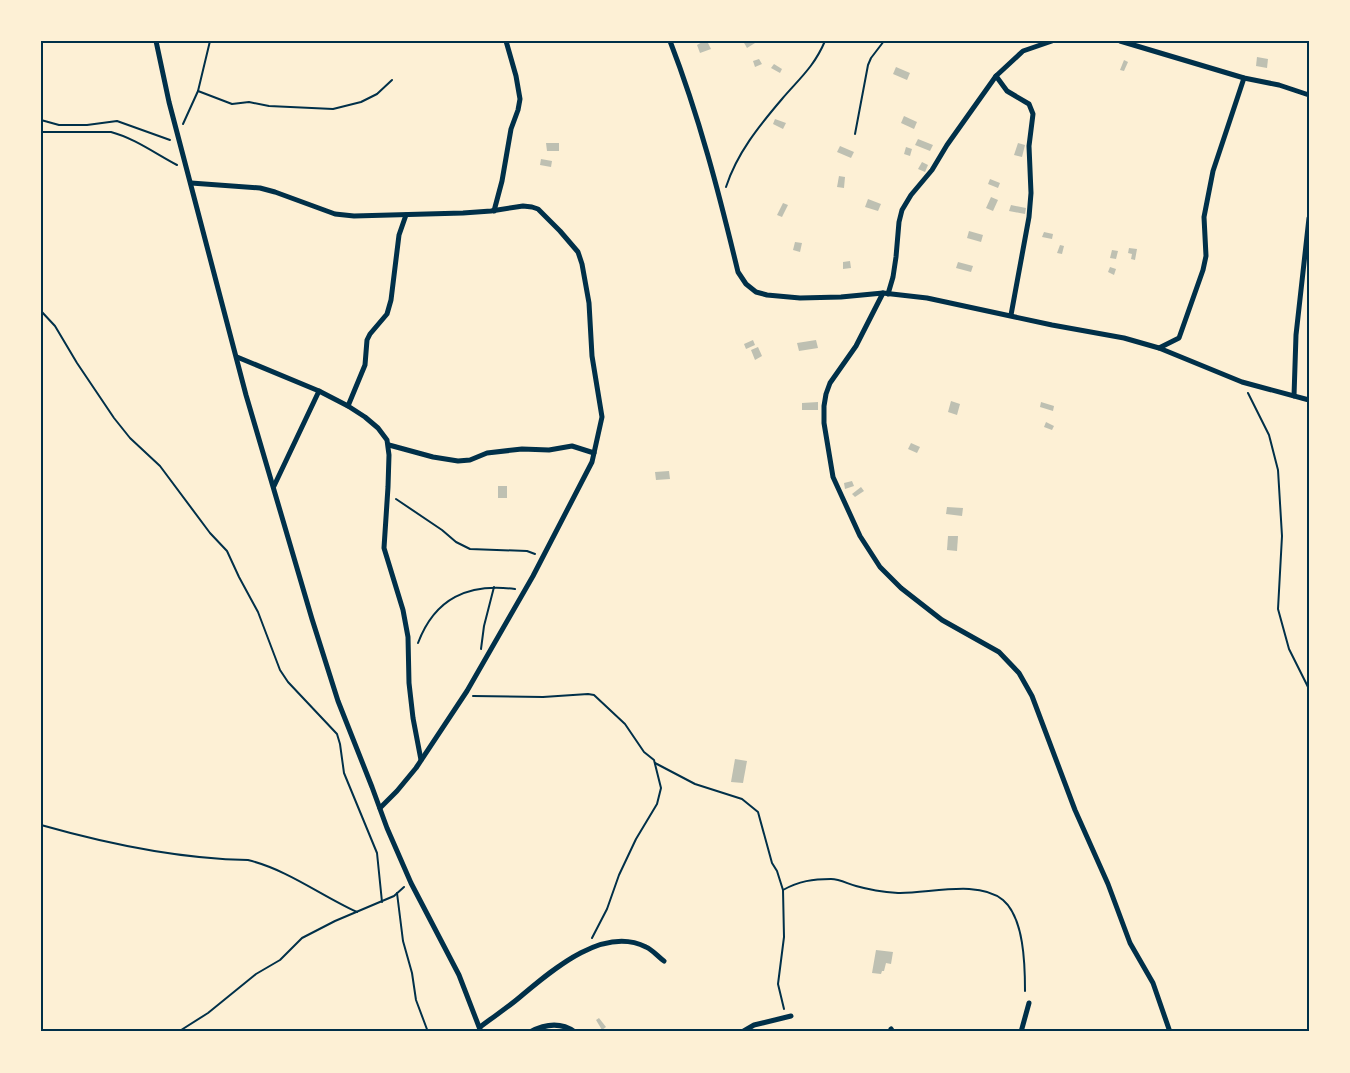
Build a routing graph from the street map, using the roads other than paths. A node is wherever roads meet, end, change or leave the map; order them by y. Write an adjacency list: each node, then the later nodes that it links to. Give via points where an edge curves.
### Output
1 (156, 41): 9 (street)
2 (506, 41): 10 (street, via 520,99)
3 (670, 41): 13 (street, via 704,137 738,272 746,284 767,295 800,298)
4 (1052, 41): 6 (street, via 1023,51)
5 (1120, 41): 7 (street)
6 (996, 76): 13 (street, via 902,210 893,277); 14 (street, via 1007,90 1029,104 1033,114 1029,146 1030,217)
7 (1244, 78): 8 (street, via 1279,85); 15 (street, via 1208,194 1203,270 1179,338)
8 (1309, 96)
9 (191, 183): 11 (street, via 260,188 335,214 370,217); 16 (street)
10 (494, 211): 11 (street); 22 (street, via 523,206 538,209 578,252 589,303 592,356 602,417)
11 (406, 214): 20 (street, via 399,235 387,314 367,340 365,365)
12 (1309, 218): 18 (street, via 1296,336)
13 (885, 294): 14 (street, via 927,298); 34 (street, via 826,394 824,423 833,477 860,536 880,567 942,620 1000,652 1019,673 1032,696 1130,943 1153,983)
14 (1011, 315): 15 (street)
15 (1159, 348): 18 (street, via 1242,382)
16 (237, 357): 17 (street); 23 (street)
17 (319, 391): 20 (street); 23 (street)
18 (1294, 396): 19 (street)
19 (1309, 400)
20 (348, 406): 21 (street, via 378,428)
21 (388, 445): 22 (street, via 458,461 522,449 549,450 572,446); 24 (street, via 384,548 408,636 409,683)
22 (594, 453): 24 (street, via 525,590 465,695)
23 (274, 487): 25 (street, via 335,692)
24 (421, 760): 25 (street)
25 (380, 808): 29 (street, via 409,879 459,975)
26 (664, 961): 29 (street, via 636,943 615,941 594,946 534,984)
27 (1029, 1003): 33 (street)
28 (791, 1016): 32 (street, via 754,1025)
29 (480, 1030)
30 (530, 1032): 31 (street, via 556,1024)
31 (575, 1032)
32 (742, 1032)
33 (1020, 1032)
34 (1170, 1032)

